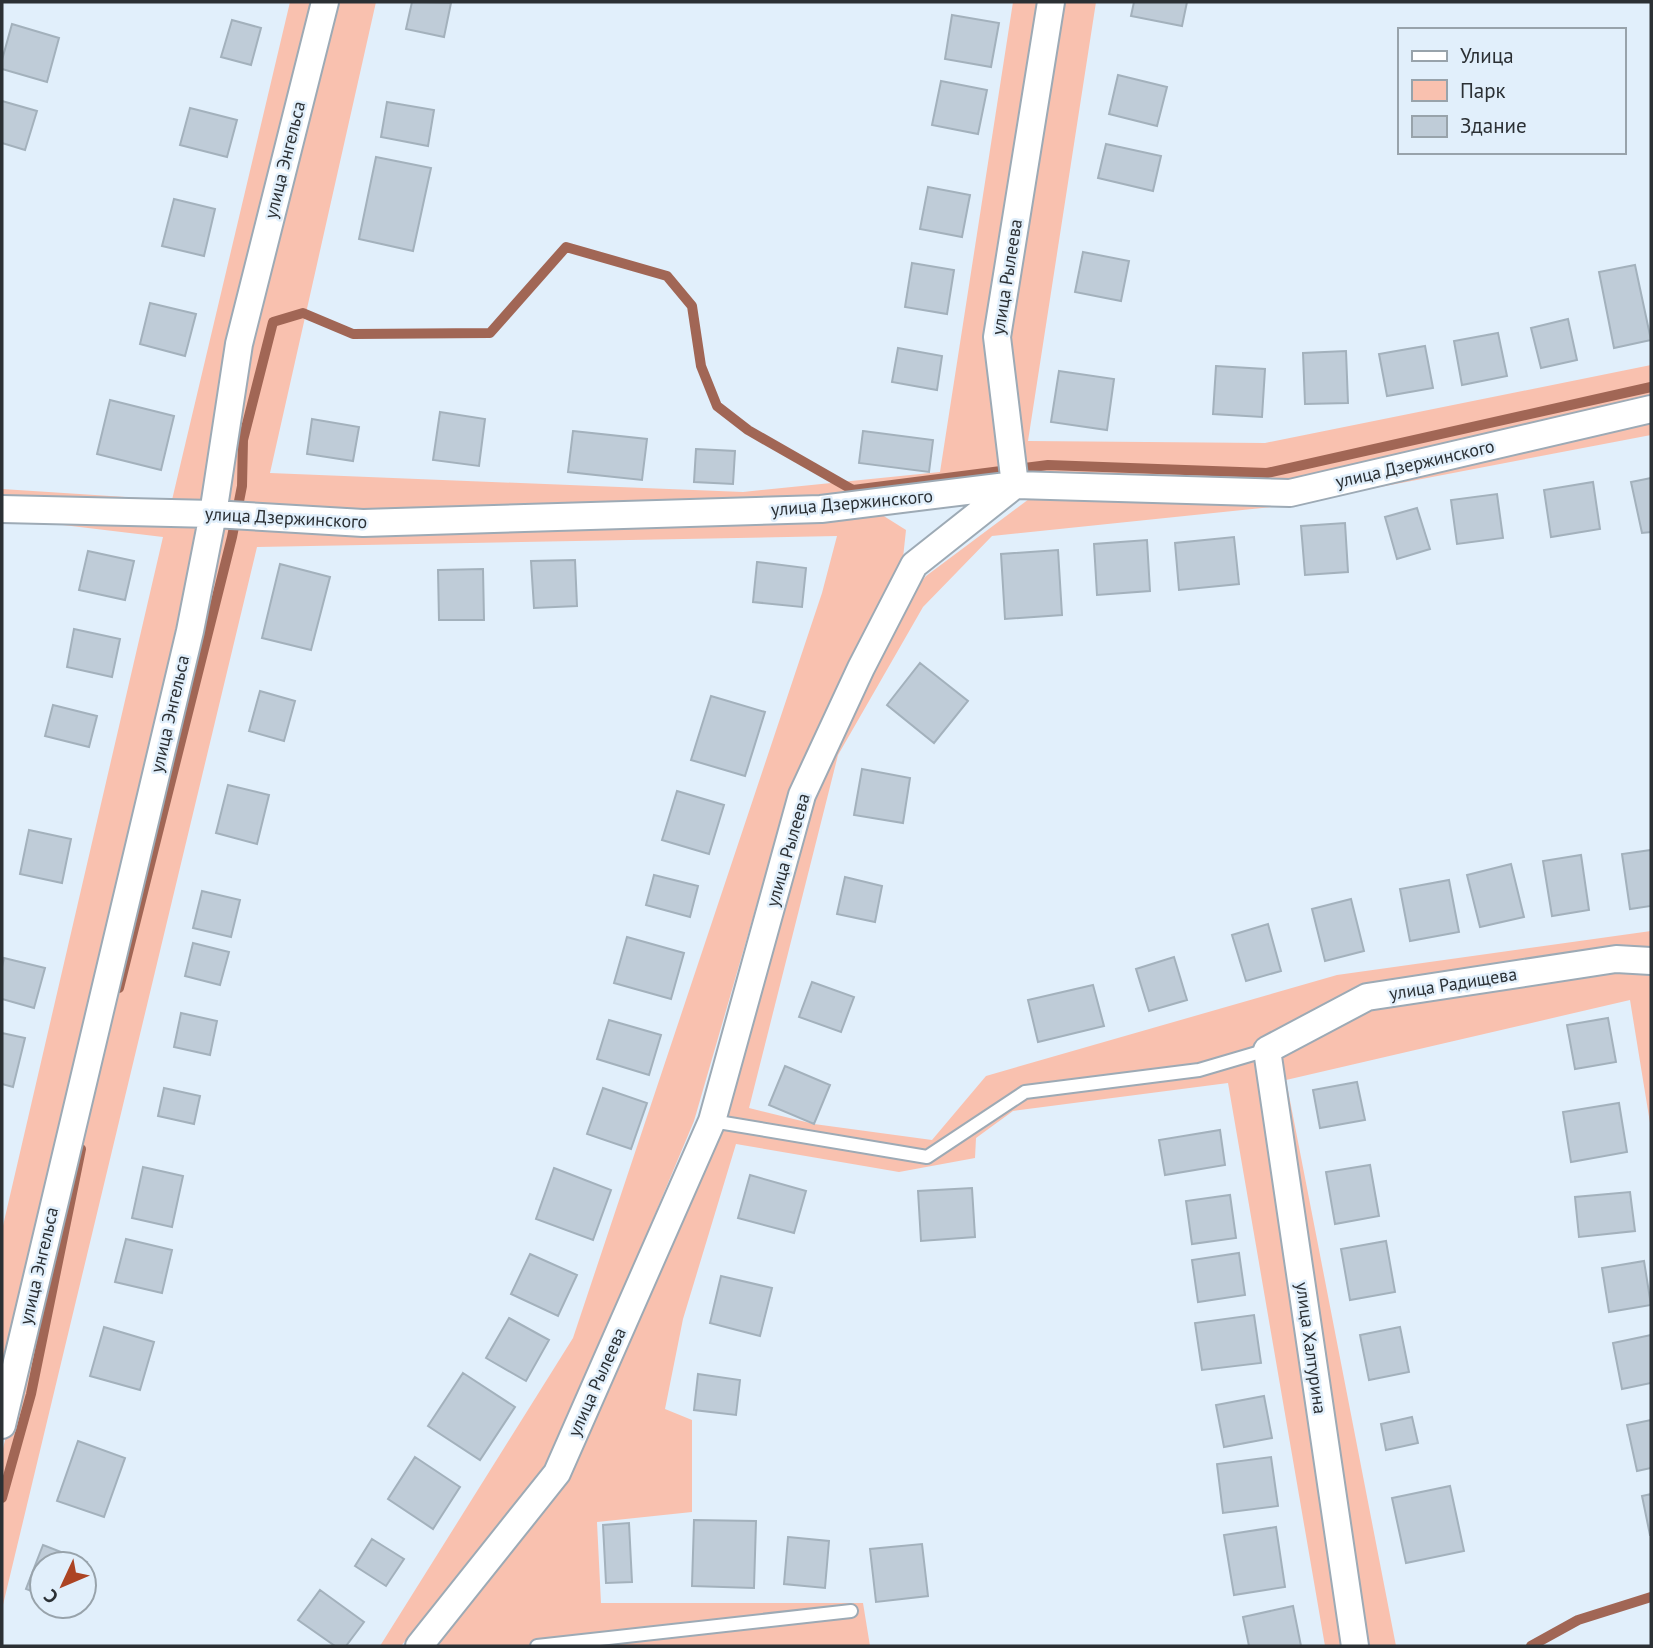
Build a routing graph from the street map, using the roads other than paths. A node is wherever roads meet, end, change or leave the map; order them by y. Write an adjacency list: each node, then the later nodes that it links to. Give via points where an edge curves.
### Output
1 (325, 2): 6 (street, улица Энгельса, via 239,344)
2 (1051, 2): 4 (street, улица Рылеева, via 997,337)
3 (1651, 409): 4 (street, улица Дзержинского, via 1290,493)
4 (1014, 485): 6 (street, улица Дзержинского, via 821,509 363,523); 9 (street, улица Рылеева, via 914,565 861,668 802,795)
5 (2, 509): 6 (street, улица Дзержинского)
6 (213, 514): 10 (street, улица Энгельса, via 190,631)
7 (1651, 961): 8 (street, улица Радищева, via 1616,959 1367,997)
8 (1267, 1050): 9 (lane, via 1199,1070 1025,1092 927,1157); 14 (street, улица Халтурина)
9 (712, 1121): 12 (street, улица Рылеева, via 557,1473)
10 (2, 1425)
11 (851, 1611): 13 (lane)
12 (419, 1646)
13 (537, 1646)
14 (1354, 1646)

